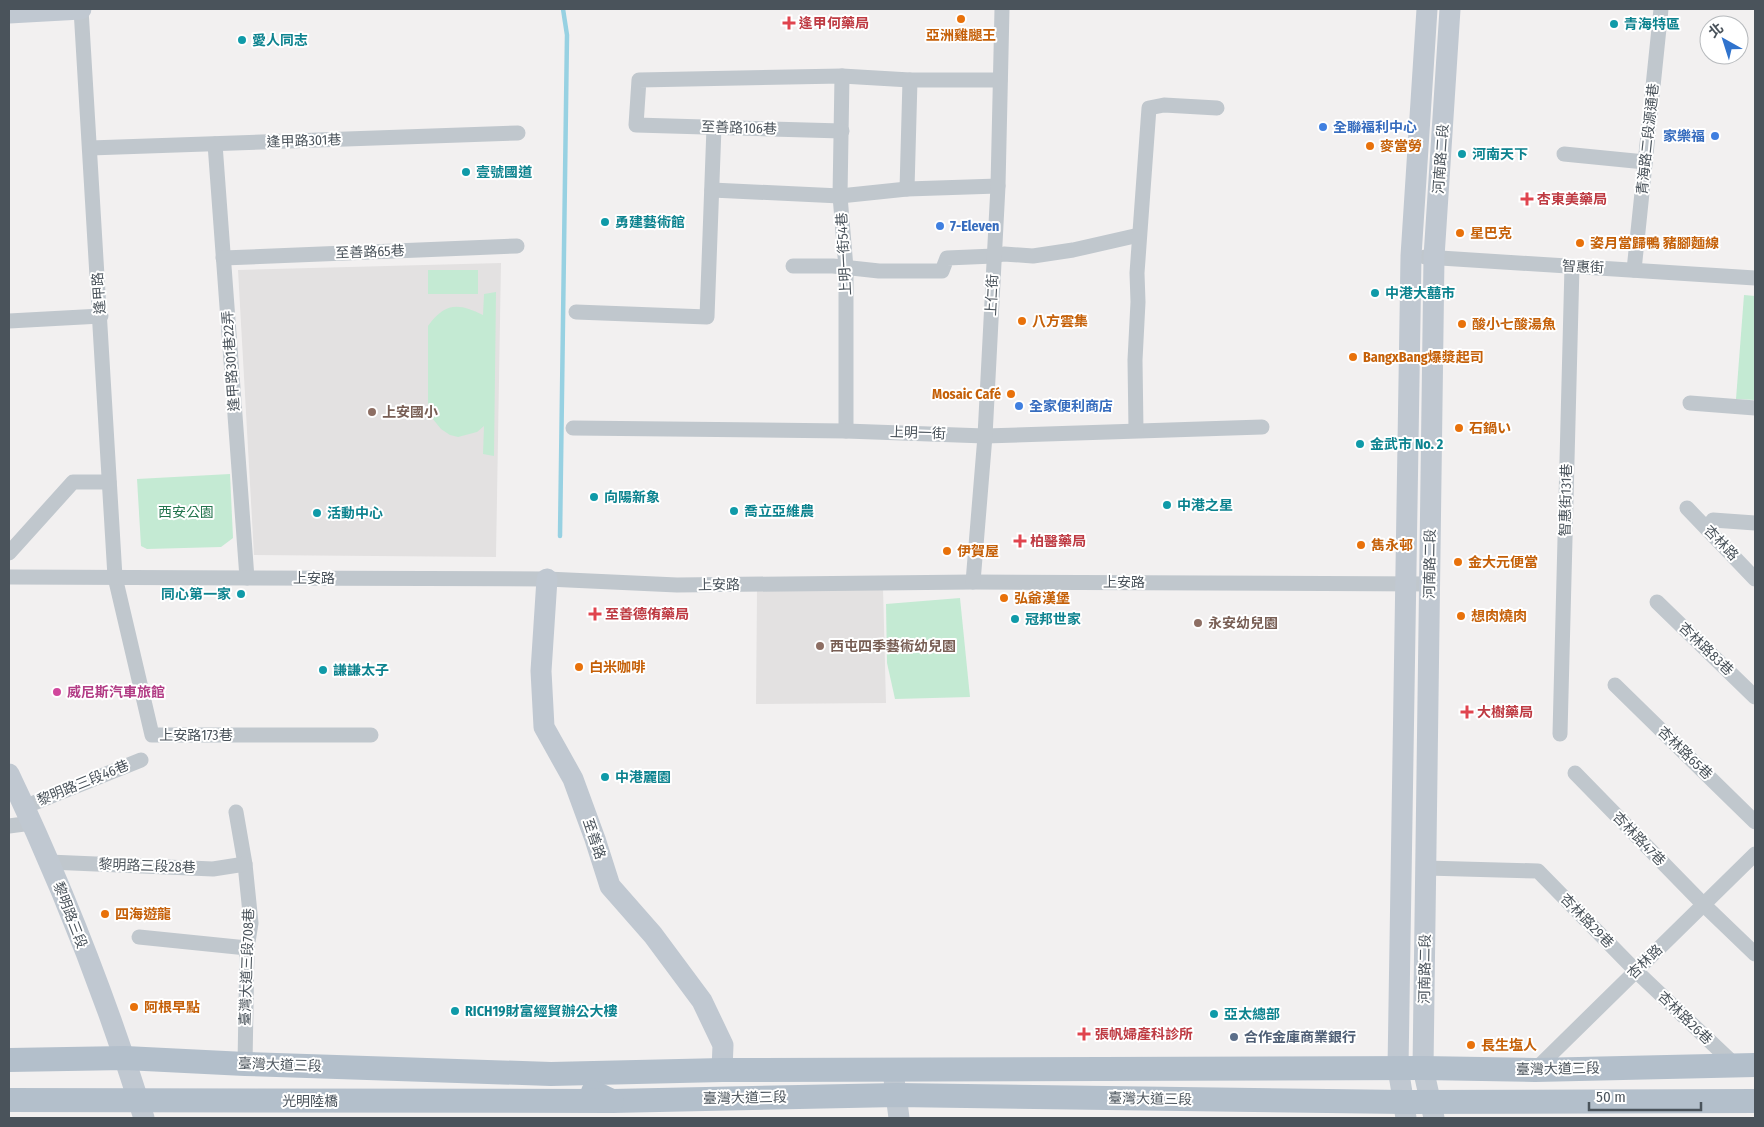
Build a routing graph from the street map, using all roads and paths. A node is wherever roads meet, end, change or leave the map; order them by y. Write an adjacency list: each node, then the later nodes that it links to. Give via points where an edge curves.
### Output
1 (81, 9): 6 (street); 15 (street, 逢甲路)
2 (1002, 9): 9 (street, 上仁街)
3 (1426, 9): 25 (street, 河南路二段)
4 (1450, 9): 26 (street, 河南路二段)
5 (1661, 9): 17 (street, 青海路二段源通巷)
6 (9, 13)
7 (842, 76): 8 (street); 11 (street, 至善路106巷, via 638,80 636,124); 12 (street, 上明一街54巷)
8 (910, 80): 9 (street); 19 (street)
9 (1000, 80): 18 (street, 上仁街)
10 (1217, 108): 22 (street, via 1164,105 1149,108)
11 (714, 127): 12 (street, 至善路106巷); 20 (street)
12 (842, 131): 21 (street, 上明一街54巷)
13 (518, 133): 14 (street, 逢甲路301巷)
14 (215, 144): 15 (street, 逢甲路301巷); 27 (street, 逢甲路301巷22弄)
15 (90, 148): 34 (street, 逢甲路)
16 (1564, 154): 17 (street)
17 (1645, 162): 31 (street, 青海路二段源通巷)
18 (998, 186): 19 (street); 24 (street, 上仁街)
19 (907, 189): 21 (street)
20 (712, 190): 21 (street); 33 (street, via 706,317)
21 (840, 196): 30 (street, 上明一街54巷)
22 (1139, 235): 24 (street, via 1033,256); 40 (street)
23 (517, 246): 27 (street, 至善路65巷)
24 (994, 256): 30 (street, via 947,258 942,270); 42 (street, 上仁街)
25 (1411, 256): 26 (street, 智惠街); 54 (street, 河南路二段)
26 (1434, 257): 29 (street, 智惠街); 55 (street, 河南路二段)
27 (223, 258): 50 (street, 逢甲路301巷22弄)
28 (793, 266): 30 (street)
29 (1572, 266): 31 (street, 智惠街); 59 (street, 智惠街131巷)
30 (846, 268): 41 (street, 上明一街54巷)
31 (1634, 270): 32 (street, 智惠街)
32 (1755, 278)
33 (576, 312)
34 (100, 316): 35 (street); 43 (street, 逢甲路)
35 (9, 322)
36 (1690, 403): 37 (street)
37 (1755, 408)
38 (1262, 427): 40 (street, 上明一街)
39 (573, 428): 41 (street, 上明一街)
40 (1136, 430): 42 (street, 上明一街)
41 (846, 431): 42 (street, 上明一街)
42 (985, 436): 53 (street, 上仁街)
43 (109, 482): 47 (street, via 73,482); 49 (street, 逢甲路)
44 (1688, 508): 51 (street, 杏林路)
45 (1713, 520): 46 (street)
46 (1755, 523)
47 (9, 553)
48 (9, 577): 49 (street, 上安路)
49 (115, 578): 50 (street, 上安路); 60 (street, 上安路173巷, via 152,735)
50 (247, 578): 52 (street, 上安路)
51 (1755, 579)
52 (546, 580): 53 (street, 上安路, via 677,585); 84 (street, 至善路, via 541,671 544,727 573,779 610,886 653,935 702,1001 723,1046)
53 (973, 582): 54 (street, 上安路)
54 (1406, 583): 55 (street, 上安路); 81 (street, 河南路二段)
55 (1430, 584): 71 (street, 河南路二段)
56 (1657, 602): 58 (street, 杏林路83巷)
57 (1614, 685): 66 (street, 杏林路65巷)
58 (1755, 697)
59 (1560, 734)
60 (371, 735)
61 (141, 760): 65 (street, 黎明路三段46巷)
62 (1575, 773): 72 (street, 杏林路47巷)
63 (9, 774): 65 (street, 黎明路三段)
64 (236, 812): 70 (street, 臺灣大道三段708巷)
65 (28, 815): 67 (street, 黎明路三段46巷); 69 (street, 黎明路三段)
66 (1755, 822)
67 (9, 826)
68 (1755, 854): 72 (street, 杏林路)
69 (49, 862): 70 (street, 黎明路三段28巷, via 213,869); 77 (street, 黎明路三段)
70 (246, 864): 74 (street, 臺灣大道三段708巷, via 251,923)
71 (1426, 868): 76 (street, 杏林路29巷, via 1538,871); 82 (street, 河南路二段)
72 (1704, 905): 75 (street, 杏林路47巷); 76 (street, 杏林路)
73 (139, 937): 74 (street)
74 (247, 948): 79 (street, 臺灣大道三段708巷)
75 (1755, 954)
76 (1636, 971): 80 (street, 杏林路26巷); 85 (street, 杏林路)
77 (125, 1058): 78 (main road, 臺灣大道三段); 79 (main road, 臺灣大道三段); 93 (street, 黎明路三段)
78 (9, 1060)
79 (245, 1064): 86 (main road, 臺灣大道三段)
80 (1745, 1065): 85 (main road, 臺灣大道三段)
81 (1398, 1068): 82 (main road, 臺灣大道三段); 83 (main road, 臺灣大道三段); 91 (street, 河南路二段)
82 (1423, 1068): 85 (main road, 臺灣大道三段); 92 (street, 河南路二段)
83 (893, 1069): 84 (main road, 臺灣大道三段); 90 (street)
84 (722, 1070): 86 (main road, 臺灣大道三段)
85 (1535, 1070)
86 (550, 1074): 88 (main road, 臺灣大道三段)
87 (9, 1100): 88 (main road, 光明陸橋, bridge)
88 (612, 1101): 90 (main road, 臺灣大道三段)
89 (1755, 1101): 92 (main road, 臺灣大道三段)
90 (898, 1107): 91 (main road, 臺灣大道三段)
91 (1405, 1110): 92 (main road, 臺灣大道三段)
92 (1432, 1110)
93 (144, 1118)

